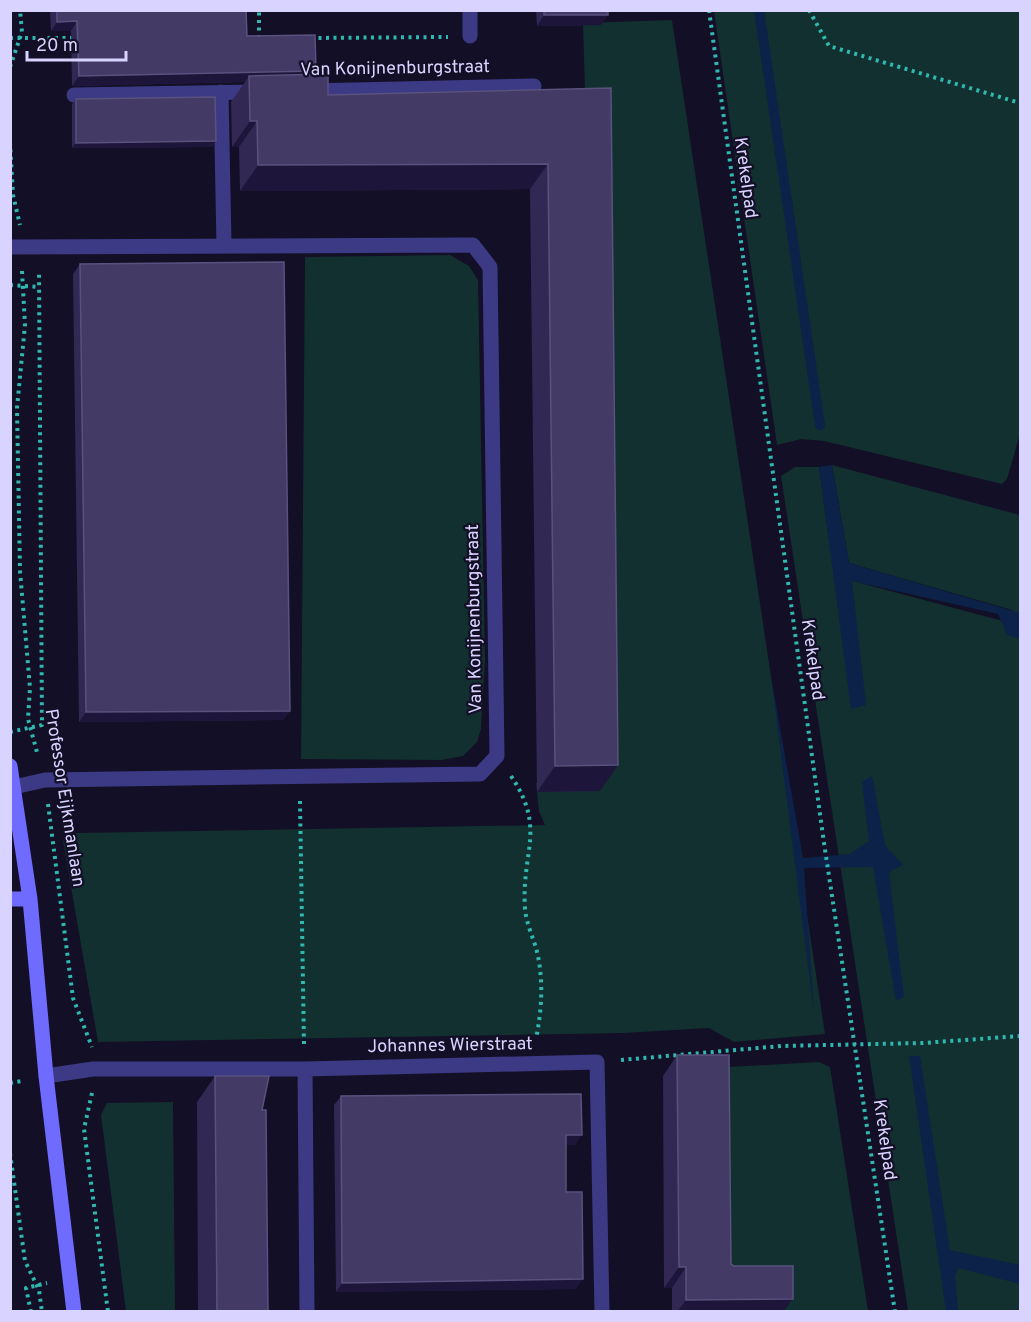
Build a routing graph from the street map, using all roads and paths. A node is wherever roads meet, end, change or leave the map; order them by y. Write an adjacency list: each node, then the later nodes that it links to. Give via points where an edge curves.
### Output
1 (20, 10): 8 (path)
2 (259, 10): 11 (path)
3 (470, 10): 6 (street)
4 (709, 10): 38 (path, Krekelpad, via 824,843)
5 (809, 10): 20 (path, via 829,46)
6 (470, 36): 13 (path)
7 (10, 38): 8 (path)
8 (21, 38): 9 (path); 14 (path)
9 (81, 38)
10 (247, 38): 11 (path)
11 (259, 38): 12 (path)
12 (271, 38)
13 (306, 38)
14 (10, 67)
15 (534, 86): 16 (street, Van Konijnenburgstraat)
16 (290, 91)
17 (221, 92): 18 (street); 19 (street); 22 (street)
18 (267, 92)
19 (74, 95)
20 (1020, 103)
21 (10, 142): 23 (path, Professor Eijkmanlaan, via 13,195 19,214)
22 (224, 245): 24 (street, Van Konijnenburgstraat); 30 (street, Van Konijnenburgstraat, via 473,245 490,267)
23 (16, 247): 24 (street, Van Konijnenburgstraat); 26 (path, Professor Eijkmanlaan)
24 (39, 247): 27 (path)
25 (10, 285): 26 (path)
26 (23, 286): 27 (path); 28 (path, Professor Eijkmanlaan, via 25,325 17,408 20,571)
27 (39, 287): 28 (path, via 42,725)
28 (30, 728): 29 (path); 33 (path, Professor Eijkmanlaan)
29 (10, 732)
30 (497, 756): 32 (street, via 480,774); 40 (path, via 526,797 532,831 524,884 525,912 541,979 541,1015)
31 (10, 766): 34 (street)
32 (300, 776): 33 (street); 42 (path)
33 (45, 780): 34 (street); 41 (path, Professor Eijkmanlaan, via 73,998 92,1044)
34 (14, 787): 36 (street)
35 (10, 899): 36 (street)
36 (30, 899): 43 (street)
37 (1020, 1036): 38 (path)
38 (856, 1044): 39 (path, via 781,1046); 50 (path, Krekelpad)
39 (597, 1062): 40 (street, Johannes Wierstraat); 49 (street)
40 (532, 1064): 42 (street, Johannes Wierstraat)
41 (93, 1069): 42 (street, Johannes Wierstraat); 43 (street, Johannes Wierstraat); 47 (path, Professor Eijkmanlaan, via 93,1092 84,1129)
42 (305, 1069): 48 (street)
43 (46, 1076): 46 (street)
44 (10, 1153): 45 (path, via 25,1261 39,1290)
45 (42, 1311)
46 (75, 1311)
47 (108, 1311)
48 (307, 1311)
49 (602, 1311)
50 (895, 1311)

